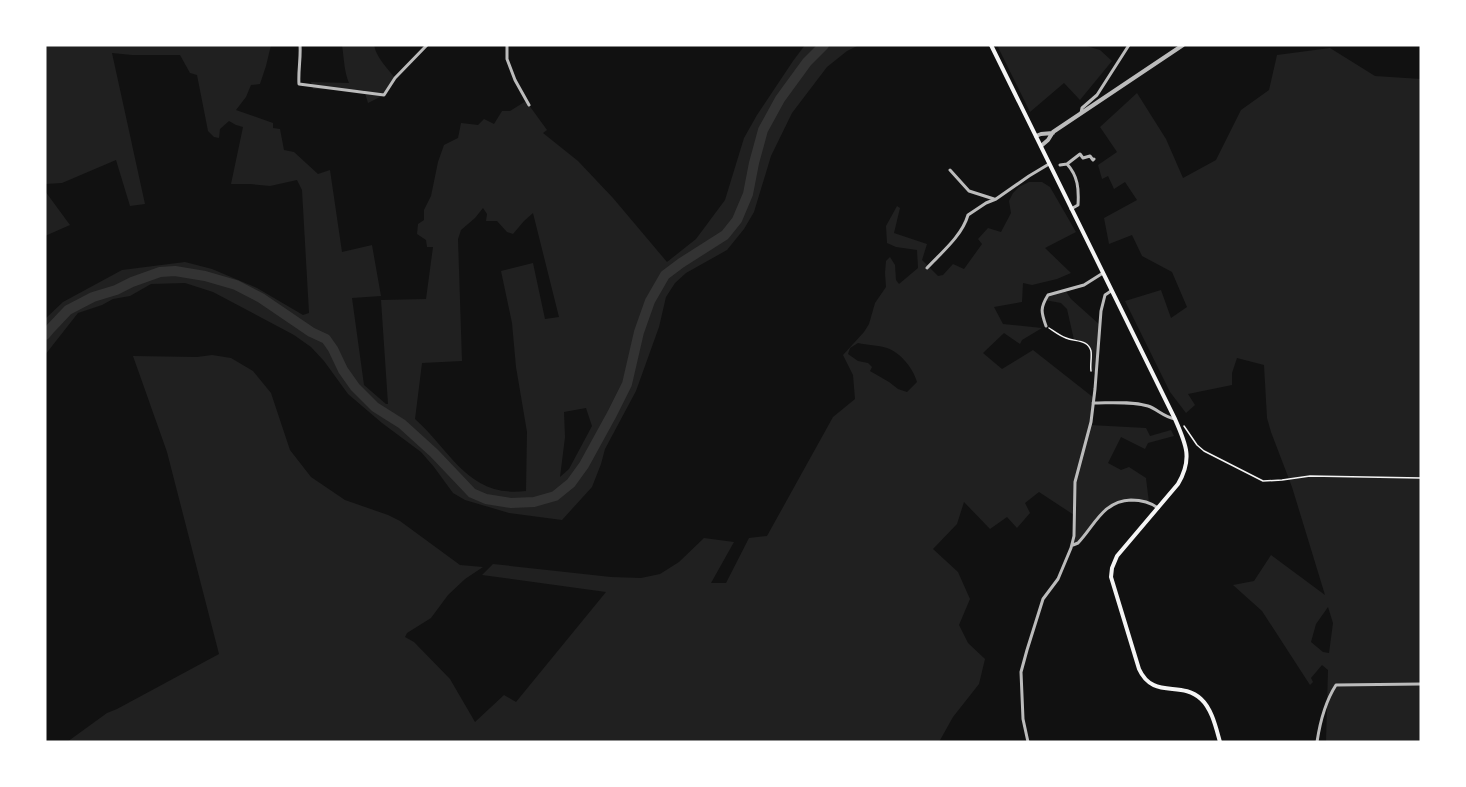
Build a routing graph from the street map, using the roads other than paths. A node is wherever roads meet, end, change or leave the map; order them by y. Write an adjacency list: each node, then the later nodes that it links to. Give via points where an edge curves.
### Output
1 (300, 45): 2 (street, via 299,84 384,95)
2 (427, 45)
3 (507, 45): 7 (street, via 507,60)
4 (991, 45): 10 (main road)
5 (1129, 45): 8 (street, via 1097,95 1080,111)
6 (1183, 45): 8 (street)
7 (529, 105)
8 (1081, 115): 9 (street)
9 (1053, 132): 10 (street); 11 (street)
10 (1036, 136): 11 (main road)
11 (1041, 146): 13 (main road)
12 (1094, 159): 14 (street, via 1080,154)
13 (1049, 164): 17 (street); 18 (main road)
14 (1067, 164): 15 (street); 18 (street, via 1077,180 1078,205)
15 (1060, 165)
16 (950, 170): 17 (street, via 969,191)
17 (996, 199): 19 (street, via 968,215 960,231)
18 (1071, 209): 20 (main road)
19 (927, 268)
20 (1103, 273): 21 (main road); 22 (street, via 1084,285 1048,295 1041,306)
21 (1112, 291): 23 (street, via 1106,295 1101,311); 24 (main road)
22 (1046, 326)
23 (1093, 403): 24 (street, via 1136,403); 26 (street, via 1076,482)
24 (1174, 419): 25 (main road, via 1184,441 1187,462 1178,484)
25 (1158, 508): 26 (street, via 1138,500 1113,503); 29 (main road, via 1113,562 1112,582 1144,677 1159,688 1188,692 1203,700)
26 (1072, 545): 28 (street, via 1058,579 1043,599 1021,672)
27 (1421, 684): 30 (street, via 1336,685 1320,723)
28 (1028, 742)
29 (1220, 742)
30 (1317, 742)

